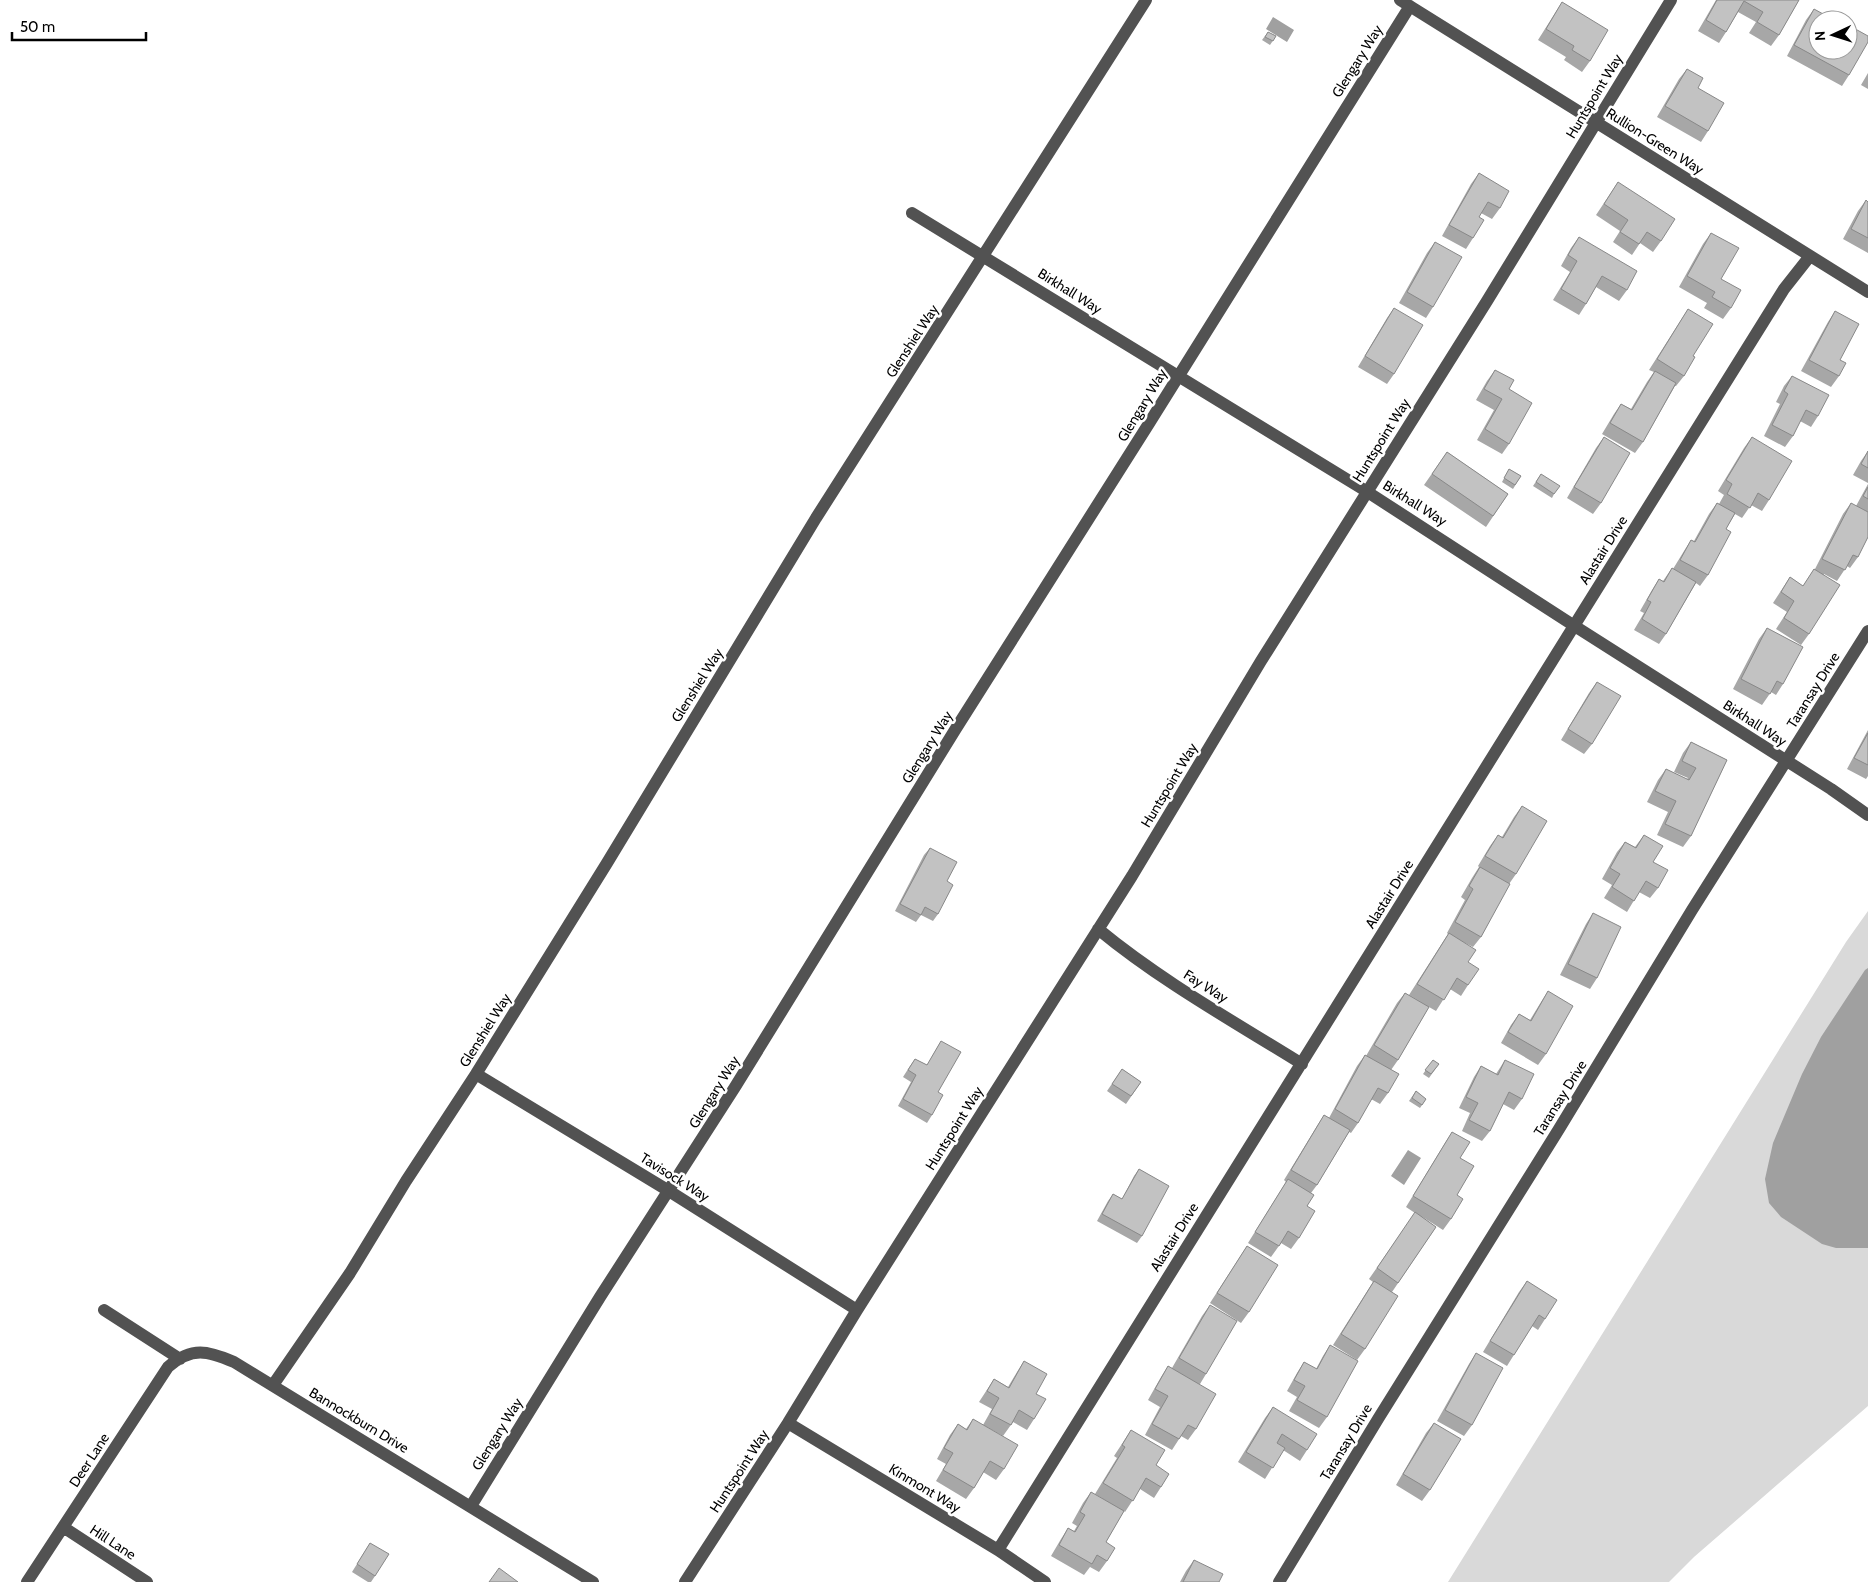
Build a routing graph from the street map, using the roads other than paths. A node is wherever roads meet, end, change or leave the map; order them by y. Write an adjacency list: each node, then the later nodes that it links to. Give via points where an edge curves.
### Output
1 (1146, 0): 6 (street, Glenshiel Way)
2 (1671, 0): 4 (street, Huntspoint Way)
3 (1405, 3): 4 (street, Rullion-Green Way); 9 (street, Glengary Way)
4 (1597, 122): 7 (street, Rullion-Green Way); 10 (street, Huntspoint Way)
5 (912, 213): 6 (street, Birkhall Way)
6 (984, 256): 9 (street, Birkhall Way); 17 (street, Glenshiel Way, via 816,518)
7 (1810, 256): 8 (street, Rullion-Green Way); 11 (street, Alastair Drive, via 1784,289)
8 (1868, 292)
9 (1178, 375): 10 (street, Birkhall Way); 18 (street, Glengary Way)
10 (1366, 491): 11 (street, Birkhall Way); 15 (street, Huntspoint Way)
11 (1573, 625): 13 (street, Birkhall Way); 16 (street, Alastair Drive)
12 (1868, 631): 13 (street, Taransay Drive)
13 (1787, 761): 14 (street, Birkhall Way); 32 (street, Taransay Drive)
14 (1868, 816)
15 (1098, 929): 16 (street, Fay Way, via 1127,953); 20 (street, Huntspoint Way)
16 (1302, 1064): 26 (street, Alastair Drive)
17 (476, 1074): 18 (street, Tavisock Way); 22 (street, Glenshiel Way, via 350,1273)
18 (669, 1190): 20 (street, Tavisock Way); 24 (street, Glengary Way)
19 (104, 1310): 21 (street)
20 (857, 1310): 23 (street, Huntspoint Way)
21 (180, 1359): 22 (street, Bannockburn Drive, via 196,1352 212,1353); 25 (street, Deer Lane, via 168,1367)
22 (273, 1385): 24 (street, Bannockburn Drive)
23 (788, 1423): 26 (street, Kinmont Way); 30 (street, Huntspoint Way)
24 (470, 1506): 27 (street, Bannockburn Drive)
25 (63, 1527): 28 (street, Deer Lane); 29 (street, Hill Lane)
26 (998, 1550): 31 (street, Kinmont Way)
27 (590, 1581)
28 (27, 1582)
29 (147, 1582)
30 (685, 1582)
31 (1045, 1582)
32 (1279, 1582)

